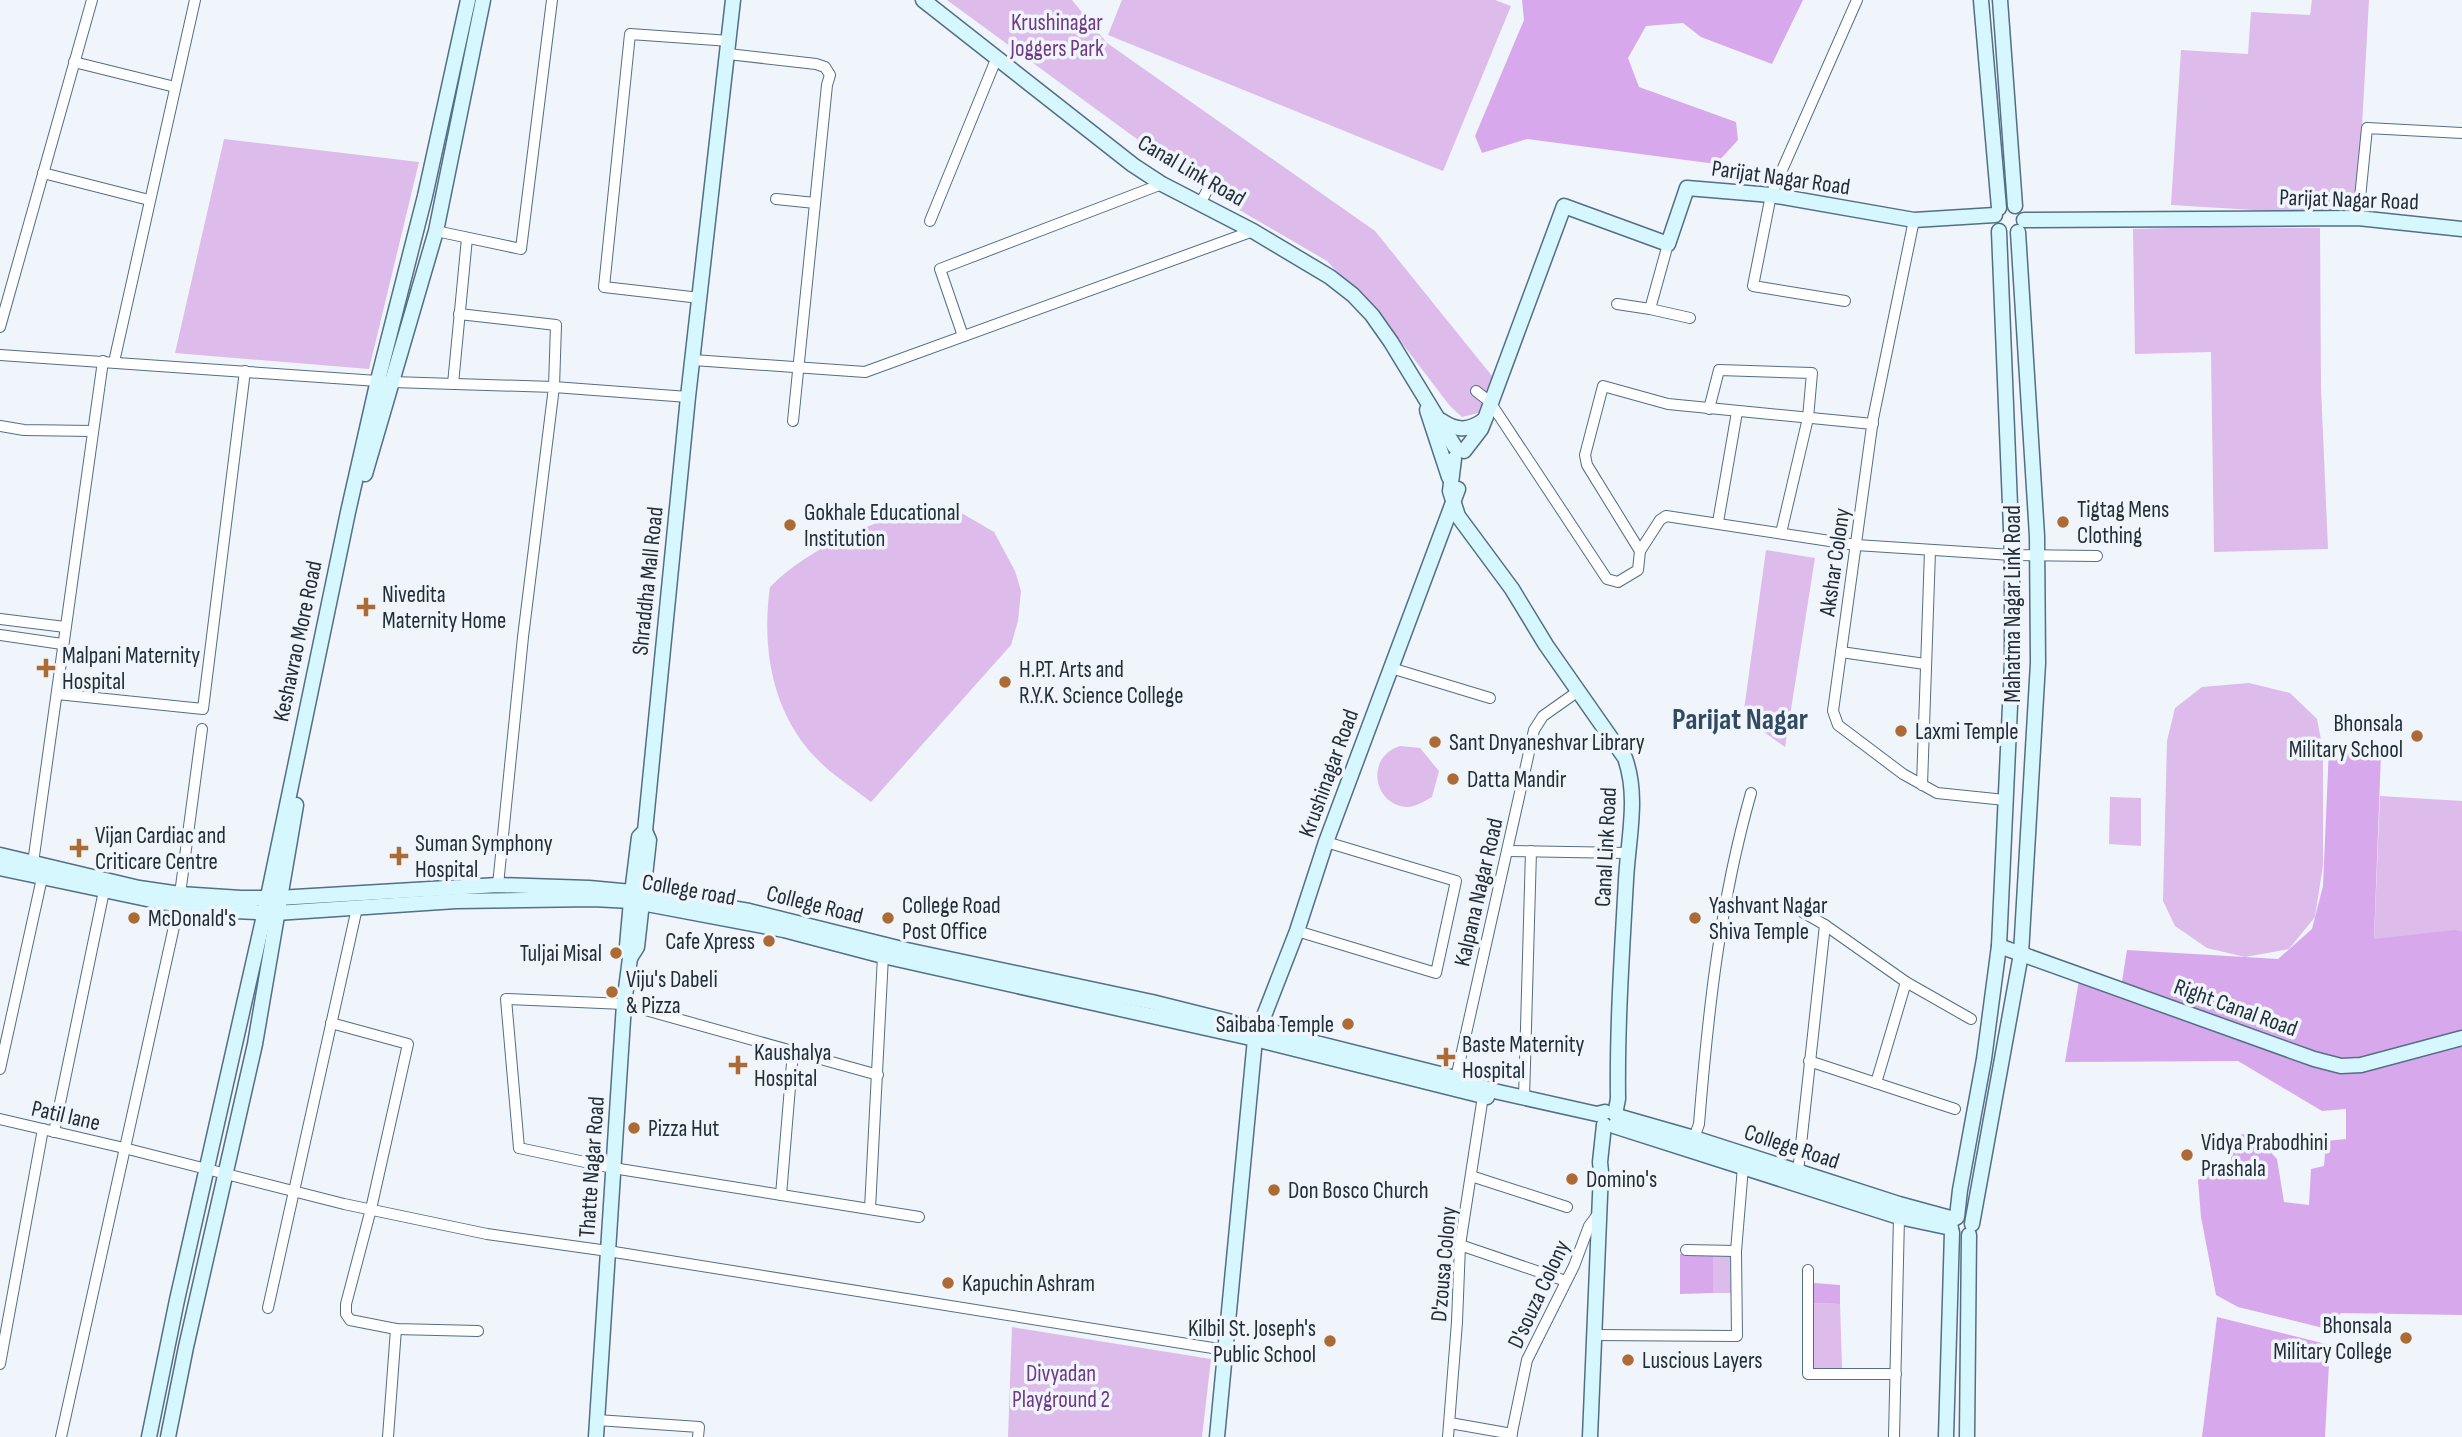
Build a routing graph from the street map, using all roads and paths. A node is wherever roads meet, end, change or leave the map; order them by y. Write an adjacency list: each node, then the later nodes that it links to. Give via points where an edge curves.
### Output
1 (92, 0): 13 (street)
2 (195, 0): 14 (street)
3 (468, 0): 49 (street)
4 (483, 0): 33 (street)
5 (552, 0): 34 (street, via 521,249)
6 (733, 0): 11 (street)
7 (923, 0): 12 (street, Canal Link Road)
8 (1857, 0): 19 (street)
9 (1981, 0): 25 (street)
10 (2000, 0): 24 (street)
11 (729, 47): 22 (street, via 816,64 830,75); 36 (street); 36 (street, via 630,34 604,287)
12 (997, 57): 18 (street, Canal Link Road); 27 (street)
13 (74, 62): 14 (street); 16 (street)
14 (175, 87): 21 (street)
15 (2462, 132): 26 (street, via 2367,128)
16 (43, 173): 21 (street); 42 (street)
17 (1211, 183): 23 (street)
18 (1162, 184): 23 (street, Canal Link Road); 43 (street, via 940,269)
19 (1771, 195): 28 (street, Parijat Nagar Road); 35 (street, Parijat Nagar Road, via 1687,188); 37 (street, via 1753,286)
20 (776, 199): 22 (street)
21 (149, 200): 46 (street)
22 (815, 203): 47 (street)
23 (1200, 204): 31 (street, Canal Link Road)
24 (2015, 206): 25 (street); 29 (street, via 2022,212)
25 (1997, 211): 28 (street, Parijat Nagar Road); 32 (street)
26 (2358, 218): 29 (street, Parijat Nagar Road); 30 (street, Parijat Nagar Road)
27 (930, 220)
28 (1914, 220): 61 (street, Akshar Colony)
29 (2021, 226): 32 (street, via 2009,234); 72 (street, Mahatma Nagar Link Road)
30 (2462, 229)
31 (1253, 231): 43 (street); 57 (street, Canal Link Road, via 1353,295 1391,342)
32 (1999, 231): 71 (street, Mahatma Nagar Link Road)
33 (436, 232): 34 (street); 49 (street)
34 (467, 238): 40 (street)
35 (1668, 244): 39 (street); 54 (street, via 1564,206)
36 (700, 298): 45 (street)
37 (1845, 301)
38 (1617, 304): 39 (street)
39 (1650, 309): 41 (street)
40 (459, 314): 50 (street); 51 (street, via 556,325)
41 (1690, 318)
42 (0, 327)
43 (963, 336): 47 (street, via 865,372)
44 (0, 355): 46 (street)
45 (693, 360): 47 (street); 53 (street, Shraddha Mall Road)
46 (108, 362): 48 (street); 63 (street)
47 (799, 367): 59 (street)
48 (245, 371): 49 (street); 82 (street, via 203,709)
49 (385, 381): 50 (street); 102 (street, Keshavrao More Road)
50 (453, 384): 51 (street)
51 (554, 387): 53 (street); 96 (street)
52 (1476, 391): 54 (street)
53 (688, 397): 99 (street, Shraddha Mall Road, via 645,831 639,837)
54 (1490, 401): 60 (street); 69 (street, via 1607,579 1618,582 1638,570)
55 (1709, 409): 56 (street); 58 (street, via 1719,370 1812,373); 69 (street, via 1668,404 1603,386 1585,455 1587,465)
56 (1737, 412): 58 (street); 66 (street)
57 (1433, 418): 60 (street, via 1456,429); 64 (street, Canal Link Road); 65 (street, Canal Link Road)
58 (1808, 418): 61 (street); 67 (street)
59 (793, 421)
60 (1480, 423): 64 (street)
61 (1873, 424): 68 (street, Akshar Colony)
62 (0, 426): 63 (street)
63 (92, 431): 75 (street)
64 (1457, 453): 65 (street)
65 (1453, 491): 80 (street, Krushinagar Road, via 1446,524); 81 (street, Canal Link Road, via 1458,516)
66 (1718, 522): 67 (street); 69 (street, via 1667,516)
67 (1781, 533): 68 (street)
68 (1856, 545): 70 (street); 78 (street, Akshar Colony)
69 (1640, 551)
70 (1930, 551): 71 (street); 79 (street)
71 (2012, 555): 72 (street); 87 (street, Mahatma Nagar Link Road)
72 (2037, 556): 73 (street); 107 (street, Mahatma Nagar Link Road, via 2038,663)
73 (2097, 556)
74 (0, 619): 75 (street)
75 (65, 627): 77 (street)
76 (0, 635): 77 (street)
77 (62, 644): 82 (street)
78 (1841, 652): 79 (street); 85 (street, Akshar Colony, via 1833,711 1838,725)
79 (1925, 664): 85 (street)
80 (1391, 668): 83 (street); 88 (street, Krushinagar Road)
81 (1577, 692): 89 (street, Kalpana Nagar Road, via 1543,716 1534,730); 91 (street, Canal Link Road, via 1625,758 1630,772)
82 (57, 694): 93 (street)
83 (1490, 698)
84 (202, 729): 100 (street)
85 (1922, 785): 87 (street, Akshar Colony, via 1937,793)
86 (1751, 793): 128 (street, via 1734,852 1721,929)
87 (2005, 800): 106 (street, Mahatma Nagar Link Road)
88 (1326, 842): 105 (street, Krushinagar Road); 105 (street, via 1457,881 1436,973)
89 (1507, 851): 90 (street); 120 (street, Kalpana Nagar Road)
90 (1531, 851): 91 (street); 123 (street)
91 (1628, 853): 126 (street, Canal Link Road, via 1618,1099)
92 (0, 855): 93 (street)
93 (33, 863): 100 (street)
94 (0, 867): 95 (street, College road)
95 (42, 877): 97 (street, College road); 118 (street)
96 (498, 886): 98 (street, College Road); 99 (street, College Road, via 589,888)
97 (104, 891): 100 (street, College road); 127 (street)
98 (455, 894): 99 (street, College road); 102 (street, College Road); 103 (street, College road)
99 (637, 897): 108 (street, College road); 109 (street, Shraddha Mall Road, via 637,947); 114 (street, College Road, via 748,911 1152,1002)
100 (180, 899): 102 (street, College road, via 235,911); 129 (street)
101 (1785, 902): 104 (street)
102 (272, 905): 103 (street, College road); 132 (street); 134 (street, via 255,1044)
103 (357, 908): 113 (street)
104 (1825, 925): 110 (street); 117 (street)
105 (1297, 931): 114 (street, Krushinagar Road)
106 (1998, 946): 107 (street, Right Canal Road); 144 (street, Mahatma Nagar Link Road, via 1984,1059)
107 (2021, 954): 115 (street, Right Canal Road, via 2341,1066 2361,1065); 145 (street, Mahatma Nagar Link Road)
108 (883, 956): 114 (street, College road); 119 (street)
109 (630, 958): 111 (street, Thatte Nagar Road)
110 (1906, 982): 112 (street); 121 (street)
111 (624, 1004): 116 (street); 131 (street, Thatte Nagar Road); 131 (street, via 506,999 519,1148)
112 (1971, 1019)
113 (331, 1023): 136 (street); 139 (street, via 408,1044)
114 (1256, 1034): 120 (street, College Road); 122 (street, College road); 156 (street, Krushinagar Road)
115 (2462, 1038)
116 (793, 1051): 119 (street); 137 (street)
117 (1809, 1062): 121 (street); 133 (street)
118 (0, 1069)
119 (878, 1075): 140 (street)
120 (1456, 1078): 123 (street, College Road)
121 (1876, 1083): 124 (street)
122 (1483, 1096): 126 (street, College road); 135 (street, D'zousa Colony)
123 (1524, 1098): 126 (street, College Road)
124 (1955, 1109)
125 (0, 1119): 127 (street, Patil lane)
126 (1610, 1119): 128 (street, College Road); 130 (street, College road); 141 (street, Canal Link Road, via 1600,1162)
127 (49, 1130): 129 (street, Patil lane); 157 (street)
128 (1694, 1138): 133 (street, College Road)
129 (124, 1148): 132 (street, Patil lane); 162 (street)
130 (1743, 1167): 143 (street, College road); 149 (street)
131 (613, 1168): 137 (street); 148 (street, Thatte Nagar Road)
132 (208, 1169): 134 (street, Patil lane); 163 (street)
133 (1798, 1172): 144 (street, College Road)
134 (225, 1175): 136 (street, Patil lane); 164 (street)
135 (1471, 1176): 138 (street); 146 (street, D'zousa Colony)
136 (293, 1191): 139 (street, Patil lane); 152 (street)
137 (781, 1195): 140 (street)
138 (1567, 1207)
139 (371, 1209): 148 (street, Patil lane, via 487,1234); 153 (street, via 346,1314 350,1320)
140 (870, 1209): 142 (street)
141 (1600, 1212): 151 (street, D'souza Colony, via 1589,1226); 155 (street, Canal Link Road)
142 (919, 1217)
143 (1899, 1217): 144 (street, College road); 158 (street)
144 (1953, 1224): 145 (street, via 1965,1217); 172 (street, Mahatma Nagar Link Road)
145 (1971, 1230): 173 (street, Mahatma Nagar Link Road)
146 (1460, 1245): 151 (street); 160 (street, D'zousa Colony)
147 (1686, 1250): 149 (street)
148 (608, 1251): 156 (street, Patil lane); 159 (street, Thatte Nagar Road)
149 (1736, 1251): 155 (street, via 1737,1336)
150 (1808, 1270): 158 (street, via 1808,1374)
151 (1566, 1281): 161 (street, D'souza Colony, via 1527,1360)
152 (268, 1308)
153 (396, 1329): 154 (street); 165 (street)
154 (478, 1331)
155 (1594, 1335): 170 (street, Canal Link Road)
156 (1225, 1350): 168 (street, Krushinagar Road)
157 (0, 1364)
158 (1896, 1374): 171 (street)
159 (597, 1420): 166 (street, Thatte Nagar Road); 167 (street, via 699,1427)
160 (1450, 1423): 161 (street); 169 (street, D'zousa Colony)
161 (1512, 1435)
162 (61, 1437)
163 (149, 1437)
164 (168, 1437)
165 (388, 1437)
166 (596, 1437)
167 (698, 1437)
168 (1217, 1437)
169 (1448, 1437)
170 (1590, 1437)
171 (1894, 1437)
172 (1946, 1437)
173 (1967, 1437)

